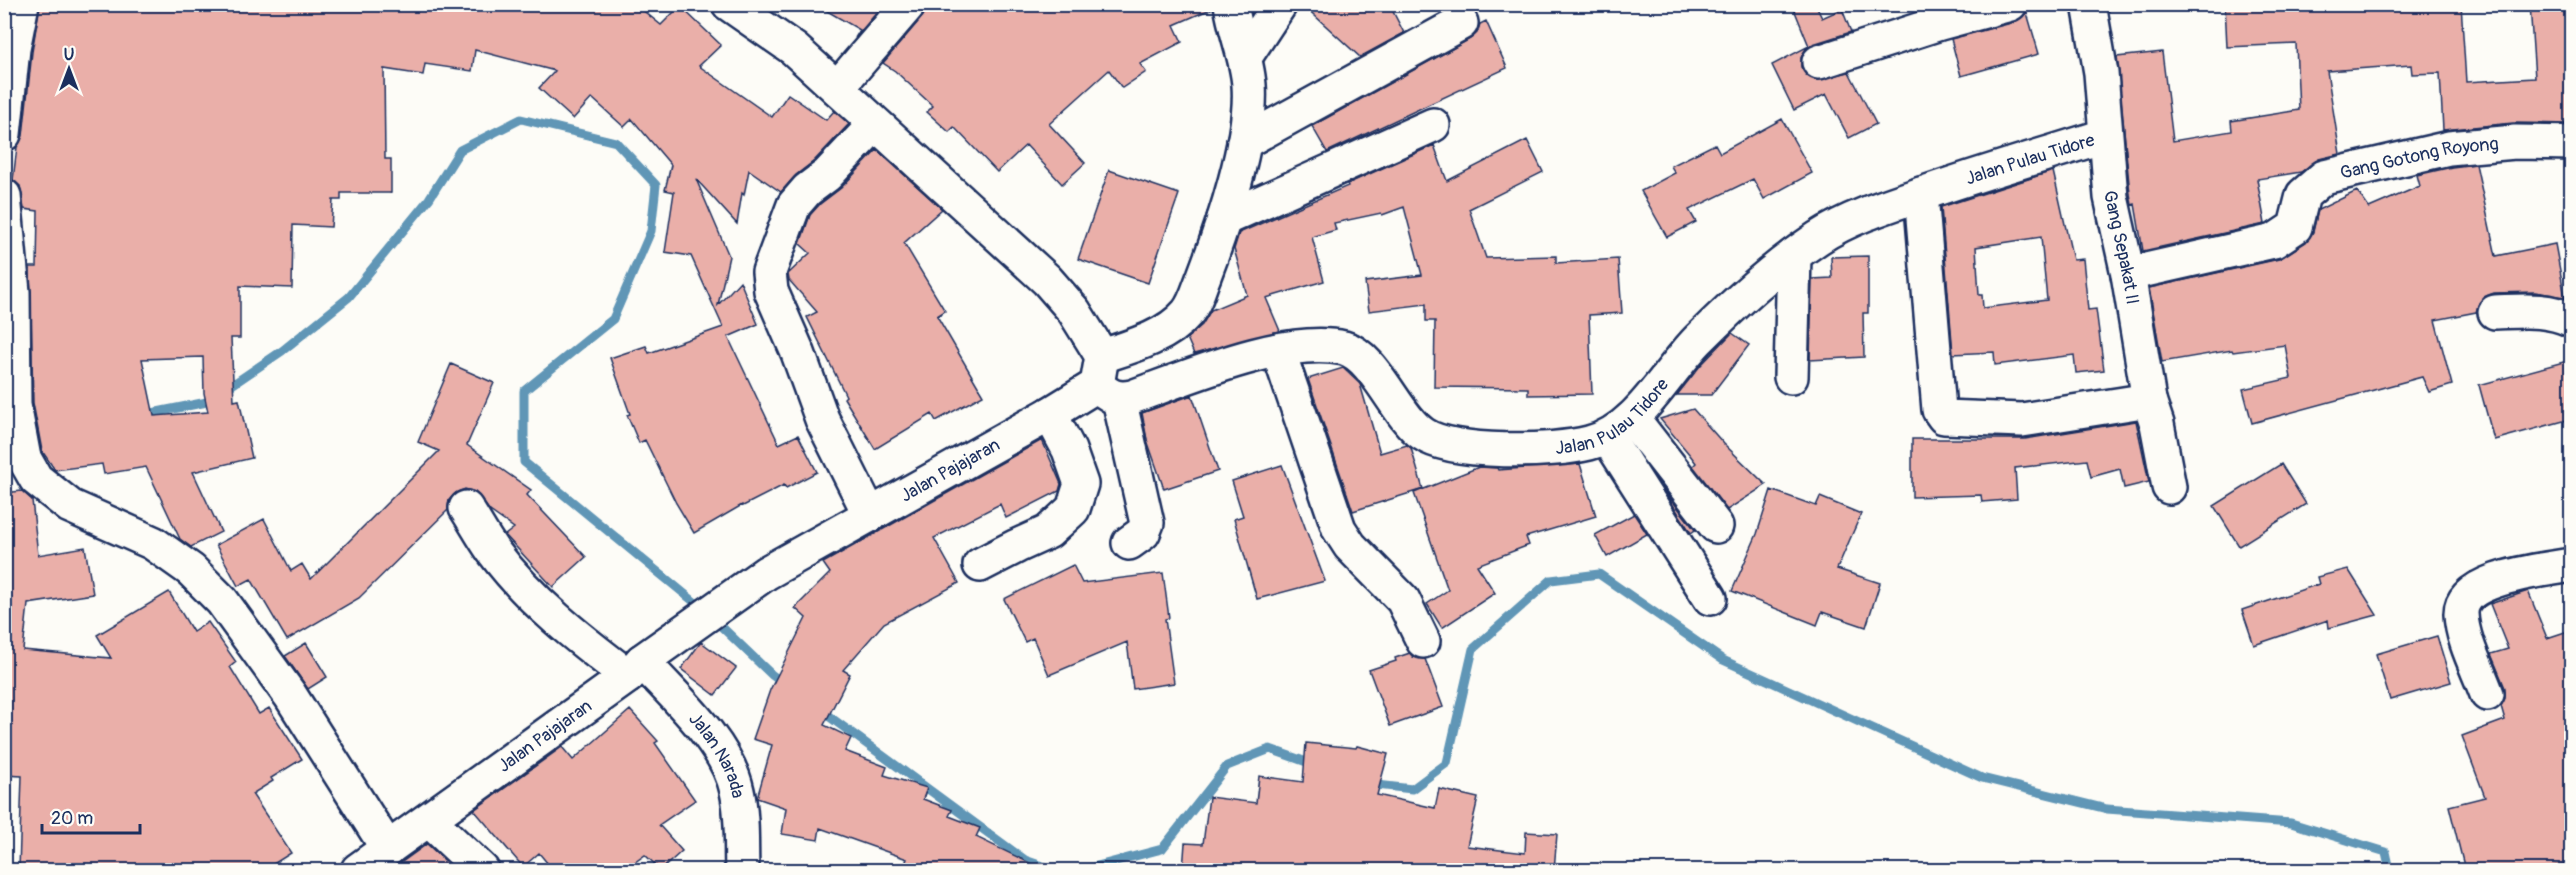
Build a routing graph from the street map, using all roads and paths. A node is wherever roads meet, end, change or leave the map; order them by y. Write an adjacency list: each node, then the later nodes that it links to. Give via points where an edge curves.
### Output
1 (22, 4): 14 (street)
2 (729, 4): 11 (street, via 794,49)
3 (909, 4): 11 (street)
4 (1231, 4): 9 (street)
5 (1280, 4): 9 (street)
6 (2010, 4): 10 (street)
7 (2089, 4): 15 (street, Gang Sepakat II, via 2100,73)
8 (1461, 23): 16 (street)
9 (1245, 57): 16 (street, via 1249,87)
10 (1820, 63)
11 (837, 88): 12 (street)
12 (875, 124): 27 (street, via 1047,280 1074,311); 33 (street, via 794,205 769,272 771,291 822,419)
13 (1432, 125): 20 (street)
14 (4, 134)
15 (2104, 136): 18 (street, Jalan Pulau Tidore); 22 (street, Gang Sepakat II, via 2111,196)
16 (1245, 142): 20 (street)
17 (2571, 143): 22 (street, Gang Gotong Royong, via 2515,142 2449,148 2324,177 2302,195 2295,226 2274,240)
18 (1921, 194): 21 (street, Jalan Pulau Tidore, via 1821,236); 28 (street, via 1939,410 1944,417 2022,420)
19 (4, 196): 43 (street, via 13,292 14,405 24,458 36,478 70,506 153,543 191,570 222,601 290,695)
20 (1224, 219): 27 (street, via 1188,312 1173,326 1148,339)
21 (1794, 255): 26 (street); 30 (street, Jalan Pulau Tidore, via 1748,290)
22 (2128, 274): 28 (street, Gang Sepakat II)
23 (2495, 312): 24 (street, via 2542,310)
24 (2571, 320)
25 (1278, 350): 27 (street, Jalan Pulau Tidore, via 1230,362 1132,397); 30 (street, Jalan Pulau Tidore, via 1347,349 1359,357 1422,434 1440,443 1532,450 1585,444); 39 (street, via 1339,529 1350,546 1403,600)
26 (1791, 377)
27 (1106, 380): 29 (street, Jalan Pajajaran); 35 (street, via 1147,523 1143,533)
28 (2149, 400): 31 (street, Gang Sepakat II)
29 (1050, 414): 33 (street, Jalan Pajajaran); 37 (street, via 1081,484 1073,509 1048,532)
30 (1620, 428): 34 (street); 38 (street)
31 (2169, 487)
32 (466, 508): 40 (street, Jalan Narada, via 525,590 570,631)
33 (870, 515): 40 (street, Jalan Pajajaran, via 766,573)
34 (1716, 526)
35 (1130, 543)
36 (2571, 565): 41 (street, via 2498,580 2474,590 2464,601 2461,613 2465,634)
37 (980, 566)
38 (1710, 598)
39 (1424, 641)
40 (635, 669): 42 (street, Jalan Pajajaran); 46 (street, Jalan Narada, via 698,722 725,759 737,791)
41 (2487, 694)
42 (430, 821): 43 (street, Jalan Pajajaran); 45 (street)
43 (388, 849): 44 (street, Jalan Pajajaran)
44 (358, 870)
45 (482, 870)
46 (742, 870)

